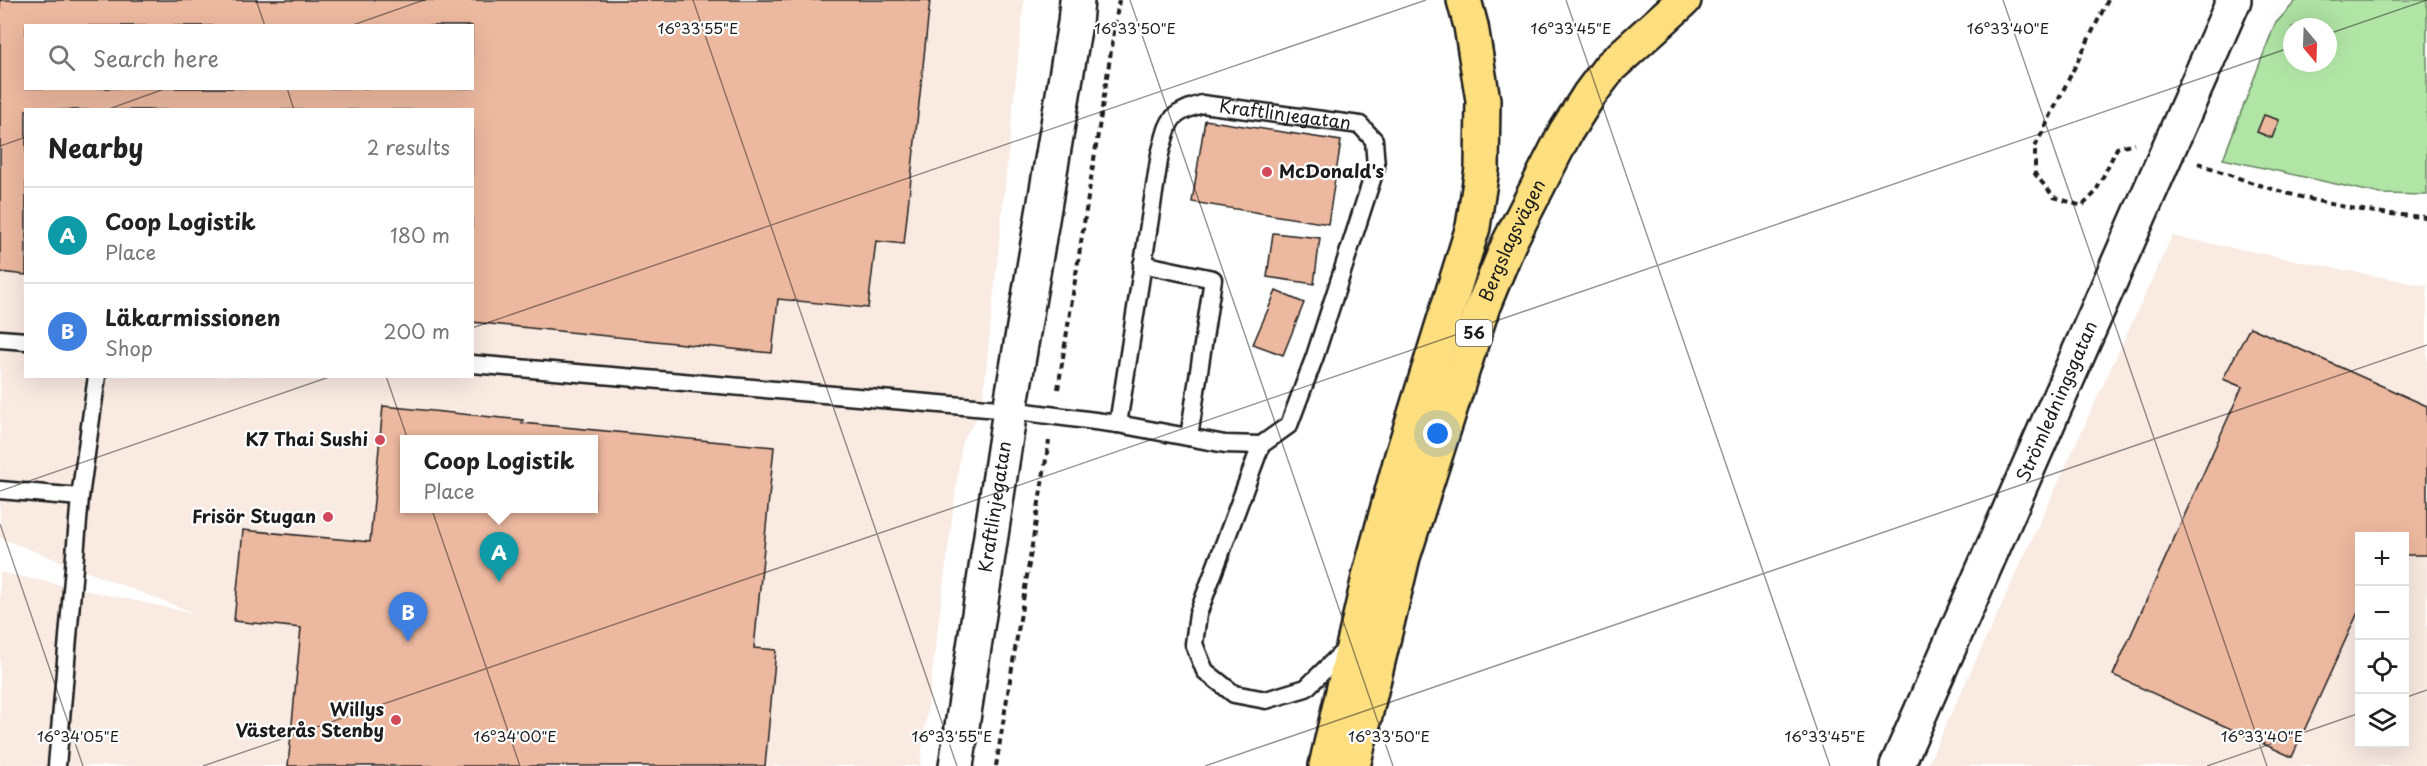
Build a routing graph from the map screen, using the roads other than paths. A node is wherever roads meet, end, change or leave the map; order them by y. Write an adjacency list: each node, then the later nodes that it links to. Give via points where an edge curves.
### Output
1 (1077, 0): 12 (street, Kraftlinjegatan)
2 (1464, 0): 18 (highway, Bergslagsvägen / 56, via 1482,100 1479,192 1473,227 1401,459)
3 (1684, 0): 22 (highway, Bergslagsvägen / 56, via 1610,67 1589,95 1565,133 1509,243 1483,306 1403,557)
4 (2234, 0): 6 (street, Strömledningsgatan)
5 (2249, 0): 6 (street, Strömledningsgatan)
6 (2217, 37): 23 (street, Strömledningsgatan)
7 (1142, 264): 13 (lane, Kraftlinjegatan); 14 (lane, via 1213,279); 15 (lane, Kraftlinjegatan, via 1160,154 1170,118 1183,110 1202,104 1360,125 1374,140 1376,167 1311,366 1289,424)
8 (0, 339): 9 (lane)
9 (24, 341)
10 (474, 364): 12 (lane)
11 (97, 378): 17 (lane)
12 (1010, 410): 13 (lane); 20 (street, Kraftlinjegatan)
13 (1118, 424): 14 (lane)
14 (1189, 437): 15 (lane)
15 (1261, 445): 18 (lane, via 1198,614 1194,644 1205,671 1234,694 1266,700 1306,688)
16 (0, 490): 17 (lane)
17 (80, 497): 19 (lane)
18 (1353, 642): 21 (highway, Bergslagsvägen / 56)
19 (57, 766)
20 (956, 766)
21 (1326, 766)
22 (1353, 766)
23 (1898, 766)

